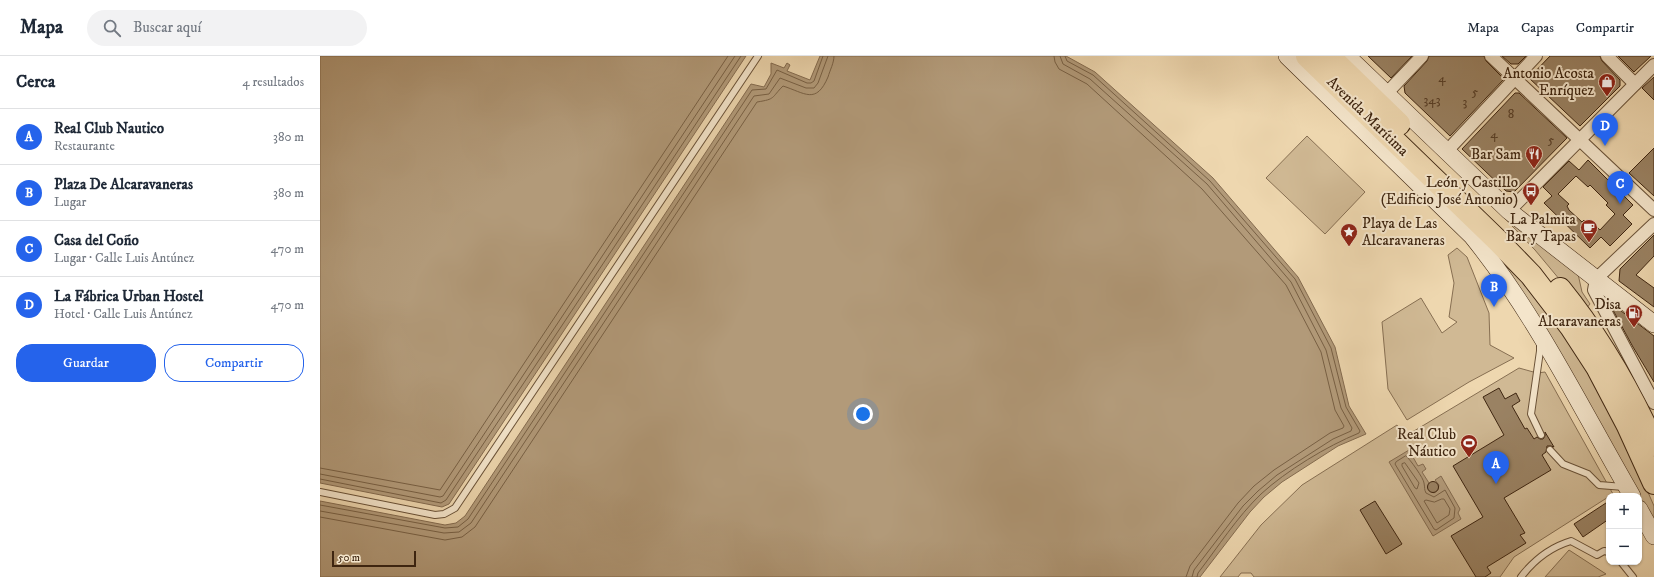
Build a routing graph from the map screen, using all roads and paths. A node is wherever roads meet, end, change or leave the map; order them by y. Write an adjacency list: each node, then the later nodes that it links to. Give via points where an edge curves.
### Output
1 (758, 56): 28 (lane, via 455,508 444,514 435,515)
2 (1287, 56): 13 (street)
3 (1422, 56): 12 (street)
4 (1491, 56): 10 (street)
5 (1536, 56): 10 (street)
6 (1606, 56): 11 (street)
7 (1321, 59): 8 (highway); 12 (highway, Avenida Marítima); 13 (highway); 16 (highway, Avenida Marítima)
8 (1348, 61): 12 (highway)
9 (1654, 65): 11 (street)
10 (1515, 79): 14 (street); 15 (street)
11 (1635, 84): 14 (street)
12 (1379, 92): 15 (street); 25 (highway, Avenida Marítima, via 1542,266 1584,319 1611,362)
13 (1358, 126): 16 (highway); 22 (street, via 1472,236 1498,269)
14 (1580, 140): 17 (street); 18 (street)
15 (1446, 152): 18 (street)
16 (1414, 160): 27 (highway, Avenida Marítima, via 1531,275 1571,327 1597,367)
17 (1654, 210)
18 (1509, 211): 20 (street)
19 (1654, 224): 20 (street)
20 (1596, 279): 21 (street); 23 (street, via 1594,290)
21 (1654, 324)
22 (1538, 331): 24 (lane, via 1540,351 1531,414); 29 (street)
23 (1654, 403)
24 (1540, 435)
25 (1654, 445)
26 (1550, 450): 29 (lane, via 1562,464 1588,474 1599,485)
27 (1654, 483)
28 (320, 492)
29 (1629, 492)
30 (1642, 514): 31 (street)
31 (1654, 536)
32 (1606, 551): 34 (lane, via 1597,555 1571,541 1563,543 1531,564)
33 (1624, 565): 35 (lane)
34 (1521, 577)
35 (1634, 577)

